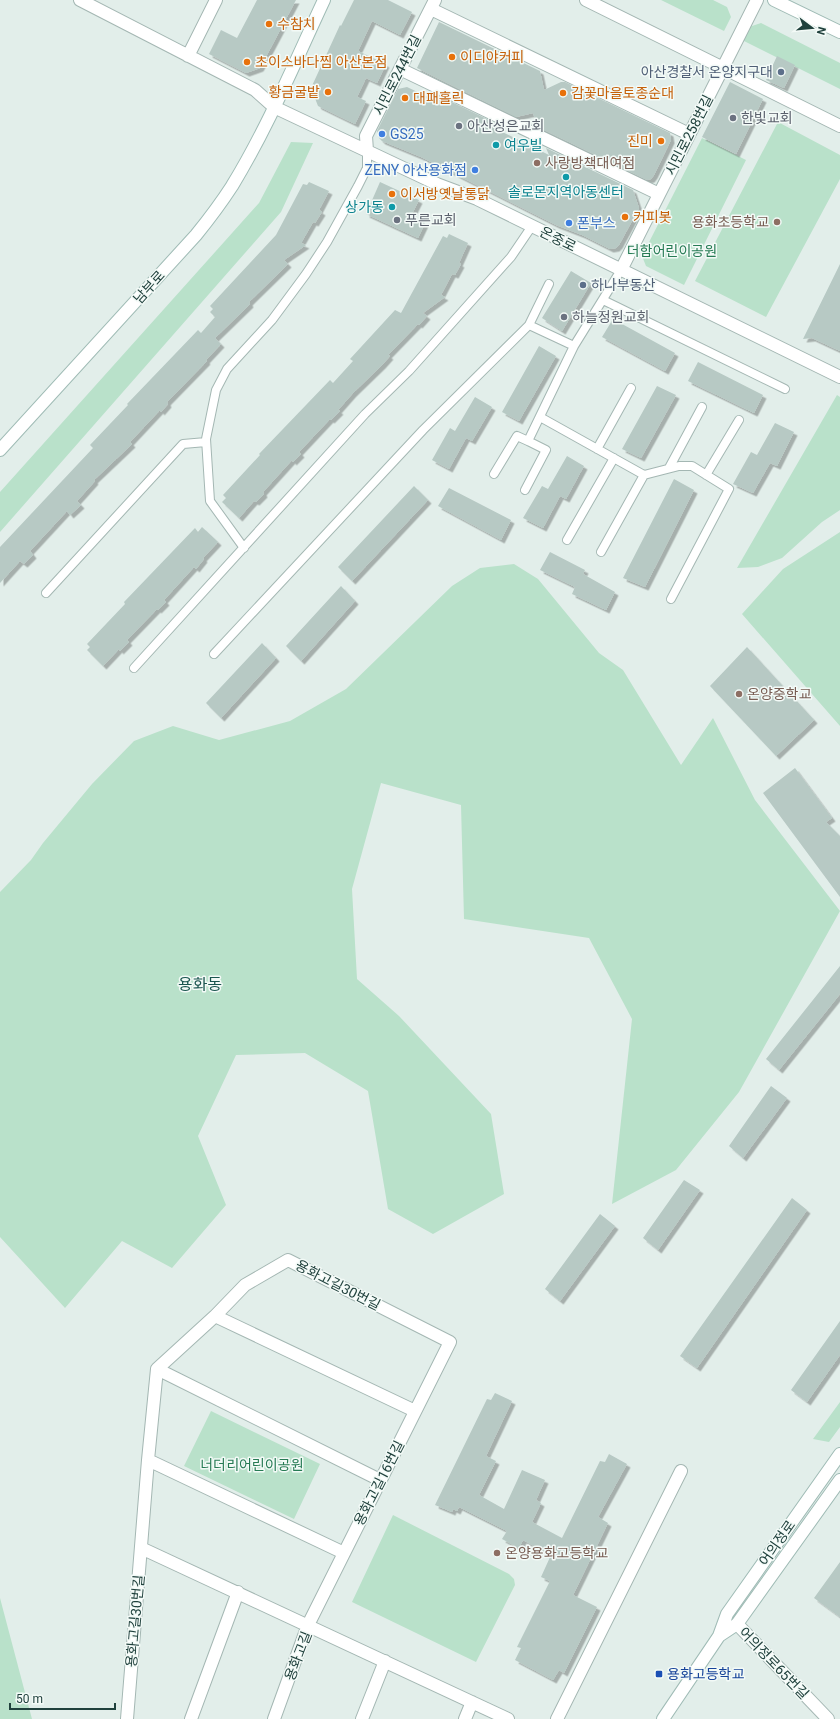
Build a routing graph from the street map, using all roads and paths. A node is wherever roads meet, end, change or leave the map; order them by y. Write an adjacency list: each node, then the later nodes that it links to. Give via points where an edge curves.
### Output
1 (80, 0): 9 (street)
2 (216, 0): 9 (street)
3 (324, 0): 12 (street, 남부로)
4 (586, 0): 10 (street)
5 (757, 0): 10 (street, 시민로258번길)
6 (774, 0): 8 (street)
7 (433, 4): 11 (street, 시민로244번길); 14 (street)
8 (840, 32)
9 (188, 56): 12 (street, via 255,90)
10 (723, 67): 13 (street); 14 (street, 시민로258번길)
11 (400, 70): 15 (street, 시민로244번길, via 366,136); 16 (street)
12 (274, 107): 15 (street, 온중로); 32 (street, 남부로, via 232,186 196,235)
13 (840, 126)
14 (689, 134): 16 (street, 시민로258번길)
15 (367, 151): 17 (street, 온중로); 30 (lane, via 368,166 323,248 272,320 228,369 216,390)
16 (659, 194): 18 (street, 시민로258번길)
17 (532, 226): 18 (street, 온중로); 40 (lane, via 511,257 419,360 365,414)
18 (621, 270): 20 (lane); 23 (street, 온중로)
19 (549, 284): 21 (lane)
20 (603, 300): 22 (lane); 25 (lane)
21 (529, 326): 22 (lane); 44 (lane, via 423,430)
22 (574, 346): 27 (lane)
23 (840, 377)
24 (631, 388): 31 (lane)
25 (785, 389)
26 (702, 407): 34 (lane)
27 (540, 417): 29 (lane); 31 (lane)
28 (739, 420): 37 (lane)
29 (528, 441): 35 (lane, via 517,436); 38 (lane, via 546,450)
30 (206, 442): 40 (lane, via 210,501); 42 (lane, via 182,444)
31 (597, 449): 33 (lane)
32 (0, 450)
33 (614, 458): 36 (lane); 39 (lane)
34 (669, 468): 36 (lane); 37 (lane, via 692,466)
35 (494, 474)
36 (644, 475): 41 (lane)
37 (706, 475): 43 (lane, via 729,489)
38 (524, 490)
39 (567, 540)
40 (244, 548): 45 (lane)
41 (601, 552)
42 (46, 593)
43 (671, 599)
44 (214, 654)
45 (134, 668)
46 (215, 1316): 47 (street, 용화고길30번길, via 245,1285 288,1260); 48 (street, 용화고길30번길); 49 (street)
47 (450, 1342): 49 (street, 용화고길16번길)
48 (157, 1369): 51 (street, 용화고길30번길); 53 (street)
49 (415, 1411): 53 (street, 용화고길16번길)
50 (840, 1454): 60 (street, 어의정로, via 727,1614)
51 (148, 1460): 55 (street, 용화고길30번길); 56 (street)
52 (681, 1471): 69 (street)
53 (380, 1480): 56 (street, 용화고길16번길)
54 (840, 1480): 58 (street, 어의정로)
55 (141, 1548): 57 (street); 63 (street, 용화고길30번길)
56 (344, 1553): 59 (street, 용화고길16번길)
57 (238, 1592): 59 (street); 64 (street)
58 (737, 1624): 60 (street, 어의정로); 71 (street, 어의정로65번길)
59 (308, 1625): 61 (street, 용화고길); 65 (street, 용화고길)
60 (719, 1636): 70 (street, 어의정로)
61 (385, 1661): 62 (street, 용화고길); 66 (street)
62 (472, 1702): 67 (street); 68 (street, 용화고길)
63 (126, 1719)
64 (191, 1719)
65 (274, 1719)
66 (362, 1719)
67 (465, 1719)
68 (508, 1719)
69 (557, 1719)
70 (663, 1719)
71 (828, 1719)

